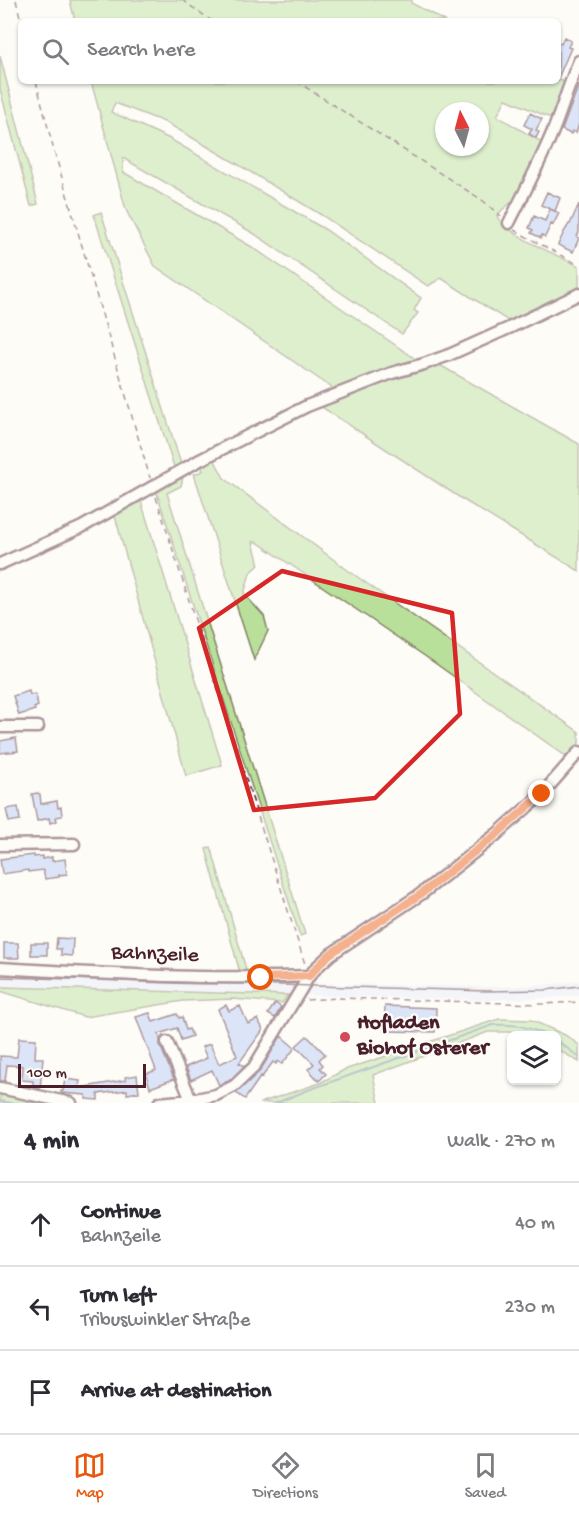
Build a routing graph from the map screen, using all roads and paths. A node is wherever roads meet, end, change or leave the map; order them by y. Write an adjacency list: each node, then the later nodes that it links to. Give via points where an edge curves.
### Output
1 (16, 0): 3 (path)
2 (182, 0): 4 (path)
3 (20, 18)
4 (208, 18)
5 (579, 61): 8 (street, via 554,127)
6 (37, 84): 11 (path)
7 (301, 84): 8 (path, via 482,200)
8 (509, 223): 9 (path, via 514,231)
9 (579, 264)
10 (579, 294): 11 (street, via 449,355 307,406)
11 (152, 486): 12 (street, via 82,527); 19 (path)
12 (0, 564)
13 (38, 727): 14 (street)
14 (0, 728)
15 (579, 752): 19 (street, via 542,794 497,834 421,894 330,954)
16 (74, 844): 17 (street)
17 (0, 845)
18 (0, 968): 19 (street, Bahnzeile, via 261,978)
19 (309, 976): 20 (street)
20 (295, 1001): 21 (path, via 338,998); 24 (street, via 254,1067 234,1086)
21 (579, 1002)
22 (167, 1042): 24 (street)
23 (0, 1088): 25 (street)
24 (191, 1100): 26 (street)
25 (71, 1103)
26 (159, 1103)

